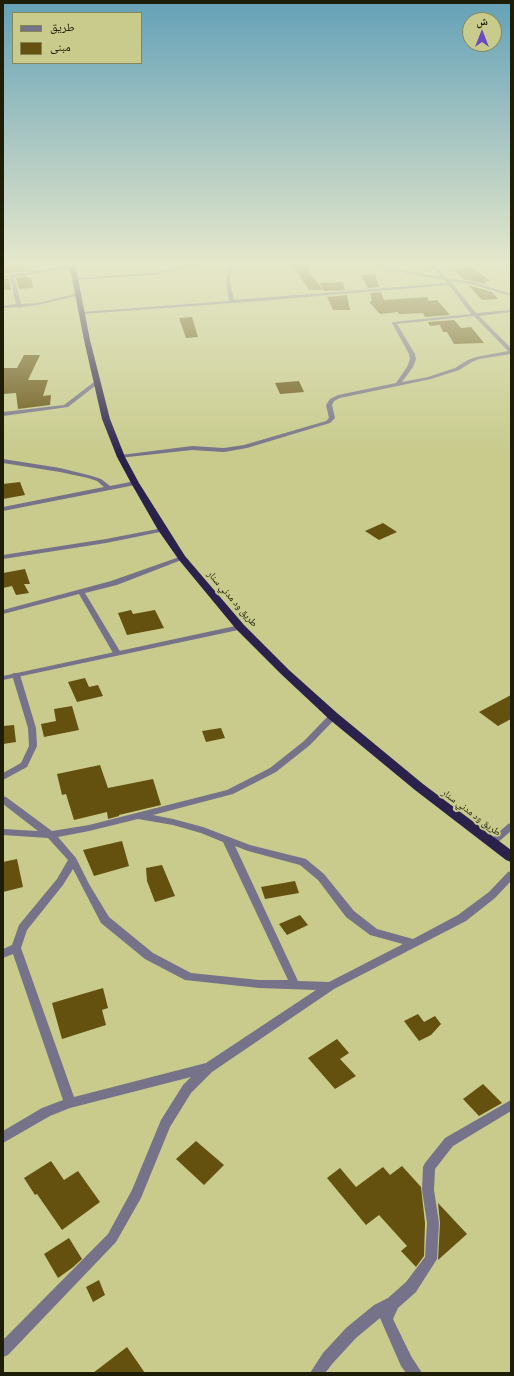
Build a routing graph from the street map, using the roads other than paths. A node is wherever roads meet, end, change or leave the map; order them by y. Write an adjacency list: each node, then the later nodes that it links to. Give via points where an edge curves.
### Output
1 (85, 327): 5 (highway, طريق ود مدني سنار)
2 (396, 327): 6 (street, via 413,359)
3 (487, 327): 4 (street)
4 (511, 351): 6 (street, via 478,358 457,369 429,378)
5 (96, 384): 7 (street, via 66,406); 8 (highway, طريق ود مدني سنار)
6 (398, 384): 8 (street, via 338,397 329,405 332,418 328,422 245,447 224,450 192,448)
7 (3, 414)
8 (121, 457): 10 (highway, طريق ود مدني سنار)
9 (3, 461): 11 (street, via 90,477 99,480)
10 (135, 483): 11 (street); 13 (highway, طريق ود مدني سنار)
11 (108, 488): 12 (street)
12 (3, 509)
13 (163, 530): 14 (street); 15 (highway, طريق ود مدني سنار)
14 (3, 557)
15 (182, 558): 16 (street); 18 (highway, طريق ود مدني سنار)
16 (81, 592): 17 (street); 19 (street)
17 (3, 612)
18 (240, 627): 19 (street); 22 (highway, طريق ود مدني سنار)
19 (117, 653): 20 (street)
20 (16, 675): 21 (street); 23 (street, via 32,728 33,746 24,765)
21 (3, 678)
22 (333, 716): 25 (street, via 307,743 273,770 230,792); 30 (highway, طريق ود مدني سنار)
23 (3, 778)
24 (3, 799): 28 (street)
25 (137, 816): 28 (street); 29 (street, via 173,822)
26 (511, 826): 30 (street)
27 (3, 832): 28 (street)
28 (50, 835): 32 (street)
29 (227, 840): 34 (street, via 303,862 321,877 350,914 374,932); 37 (street)
30 (492, 843): 31 (highway, طريق ود مدني سنار)
31 (511, 857)
32 (73, 860): 35 (street, via 60,882 23,928); 37 (street, via 105,920 149,956 189,977)
33 (511, 874): 34 (street, via 492,895 462,918)
34 (414, 943): 38 (street)
35 (16, 948): 36 (street); 40 (street)
36 (3, 954)
37 (296, 985): 38 (street)
38 (330, 986): 39 (street)
39 (208, 1068): 40 (street); 44 (street, via 187,1089 165,1124 137,1194 112,1238)
40 (70, 1103): 42 (street, via 46,1112)
41 (511, 1105): 43 (street, via 449,1142 429,1167 428,1190 433,1223 432,1259 411,1287)
42 (3, 1137)
43 (393, 1303): 45 (street, via 378,1310 352,1333); 46 (street, via 386,1319 406,1361)
44 (3, 1350)
45 (317, 1373)
46 (415, 1373)

